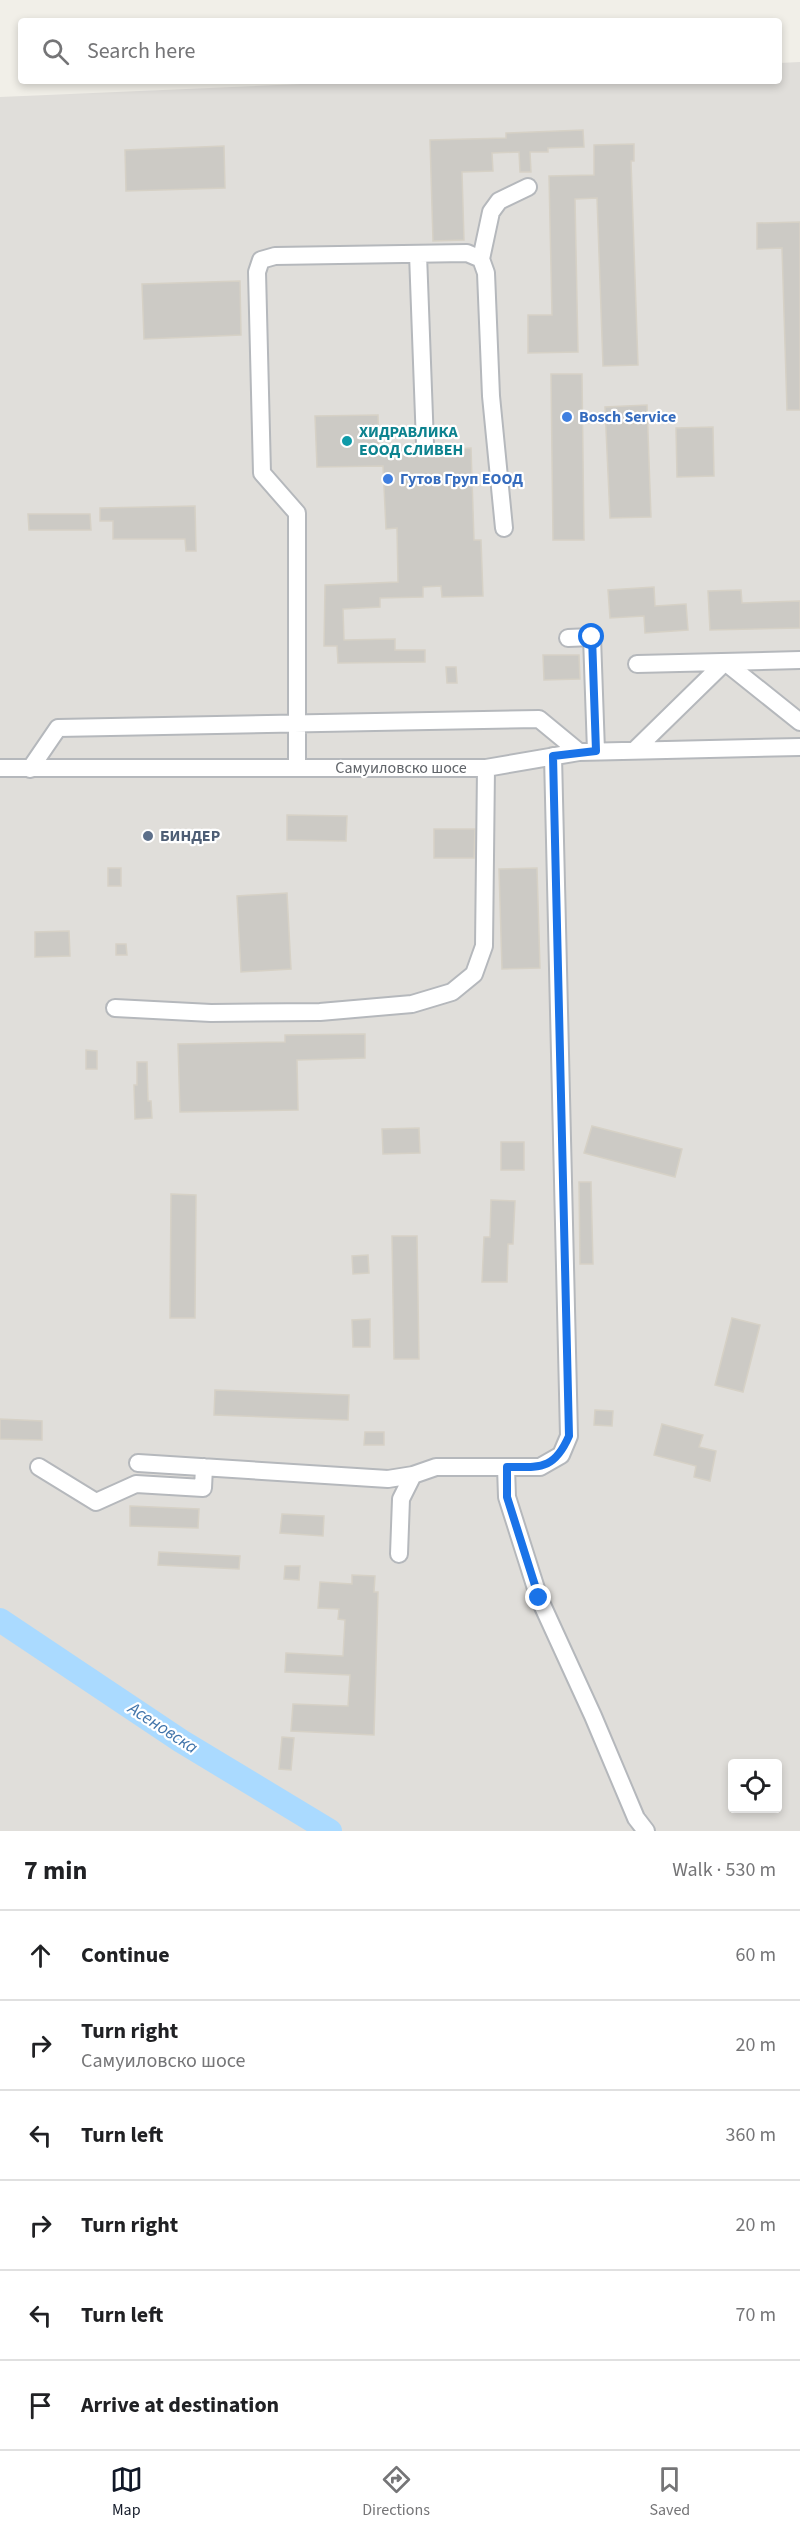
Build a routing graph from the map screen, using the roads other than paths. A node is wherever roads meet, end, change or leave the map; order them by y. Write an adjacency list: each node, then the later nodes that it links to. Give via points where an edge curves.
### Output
1 (528, 187): 3 (street, via 499,201 491,212)
2 (418, 254): 3 (street, via 467,253); 4 (street); 11 (street, via 275,256 261,260 257,272 262,473 297,513)
3 (481, 259): 5 (street, via 486,273 491,396)
4 (425, 444)
5 (504, 528)
6 (568, 638): 14 (street, via 592,637)
7 (800, 660): 8 (street)
8 (725, 662): 9 (street); 10 (street); 13 (street)
9 (637, 664)
10 (800, 722)
11 (297, 724): 15 (street, via 539,719); 18 (street); 20 (street, via 58,728)
12 (800, 747): 13 (street, Самуиловско шосе)
13 (635, 750): 14 (street, Самуиловско шосе)
14 (596, 751): 15 (street, Самуиловско шосе)
15 (579, 752): 16 (street, Самуиловско шосе)
16 (553, 756): 19 (street, Самуиловско шосе); 25 (street, via 569,1436 561,1455 540,1467)
17 (0, 768): 20 (street, Самуиловско шосе)
18 (297, 768): 19 (street, Самуиловско шосе); 20 (street, Самуиловско шосе)
19 (486, 768): 21 (street, via 484,946 474,974 452,992 412,1004 320,1011 211,1013)
20 (30, 769)
21 (116, 1008)
22 (138, 1463): 24 (street)
23 (39, 1467): 24 (street, via 96,1502 136,1484 203,1488)
24 (204, 1467): 26 (street, via 388,1479)
25 (507, 1467): 26 (street, via 436,1467); 28 (street, via 507,1497 539,1598 636,1818)
26 (413, 1476): 27 (street, via 401,1499)
27 (399, 1554)
28 (646, 1831)

